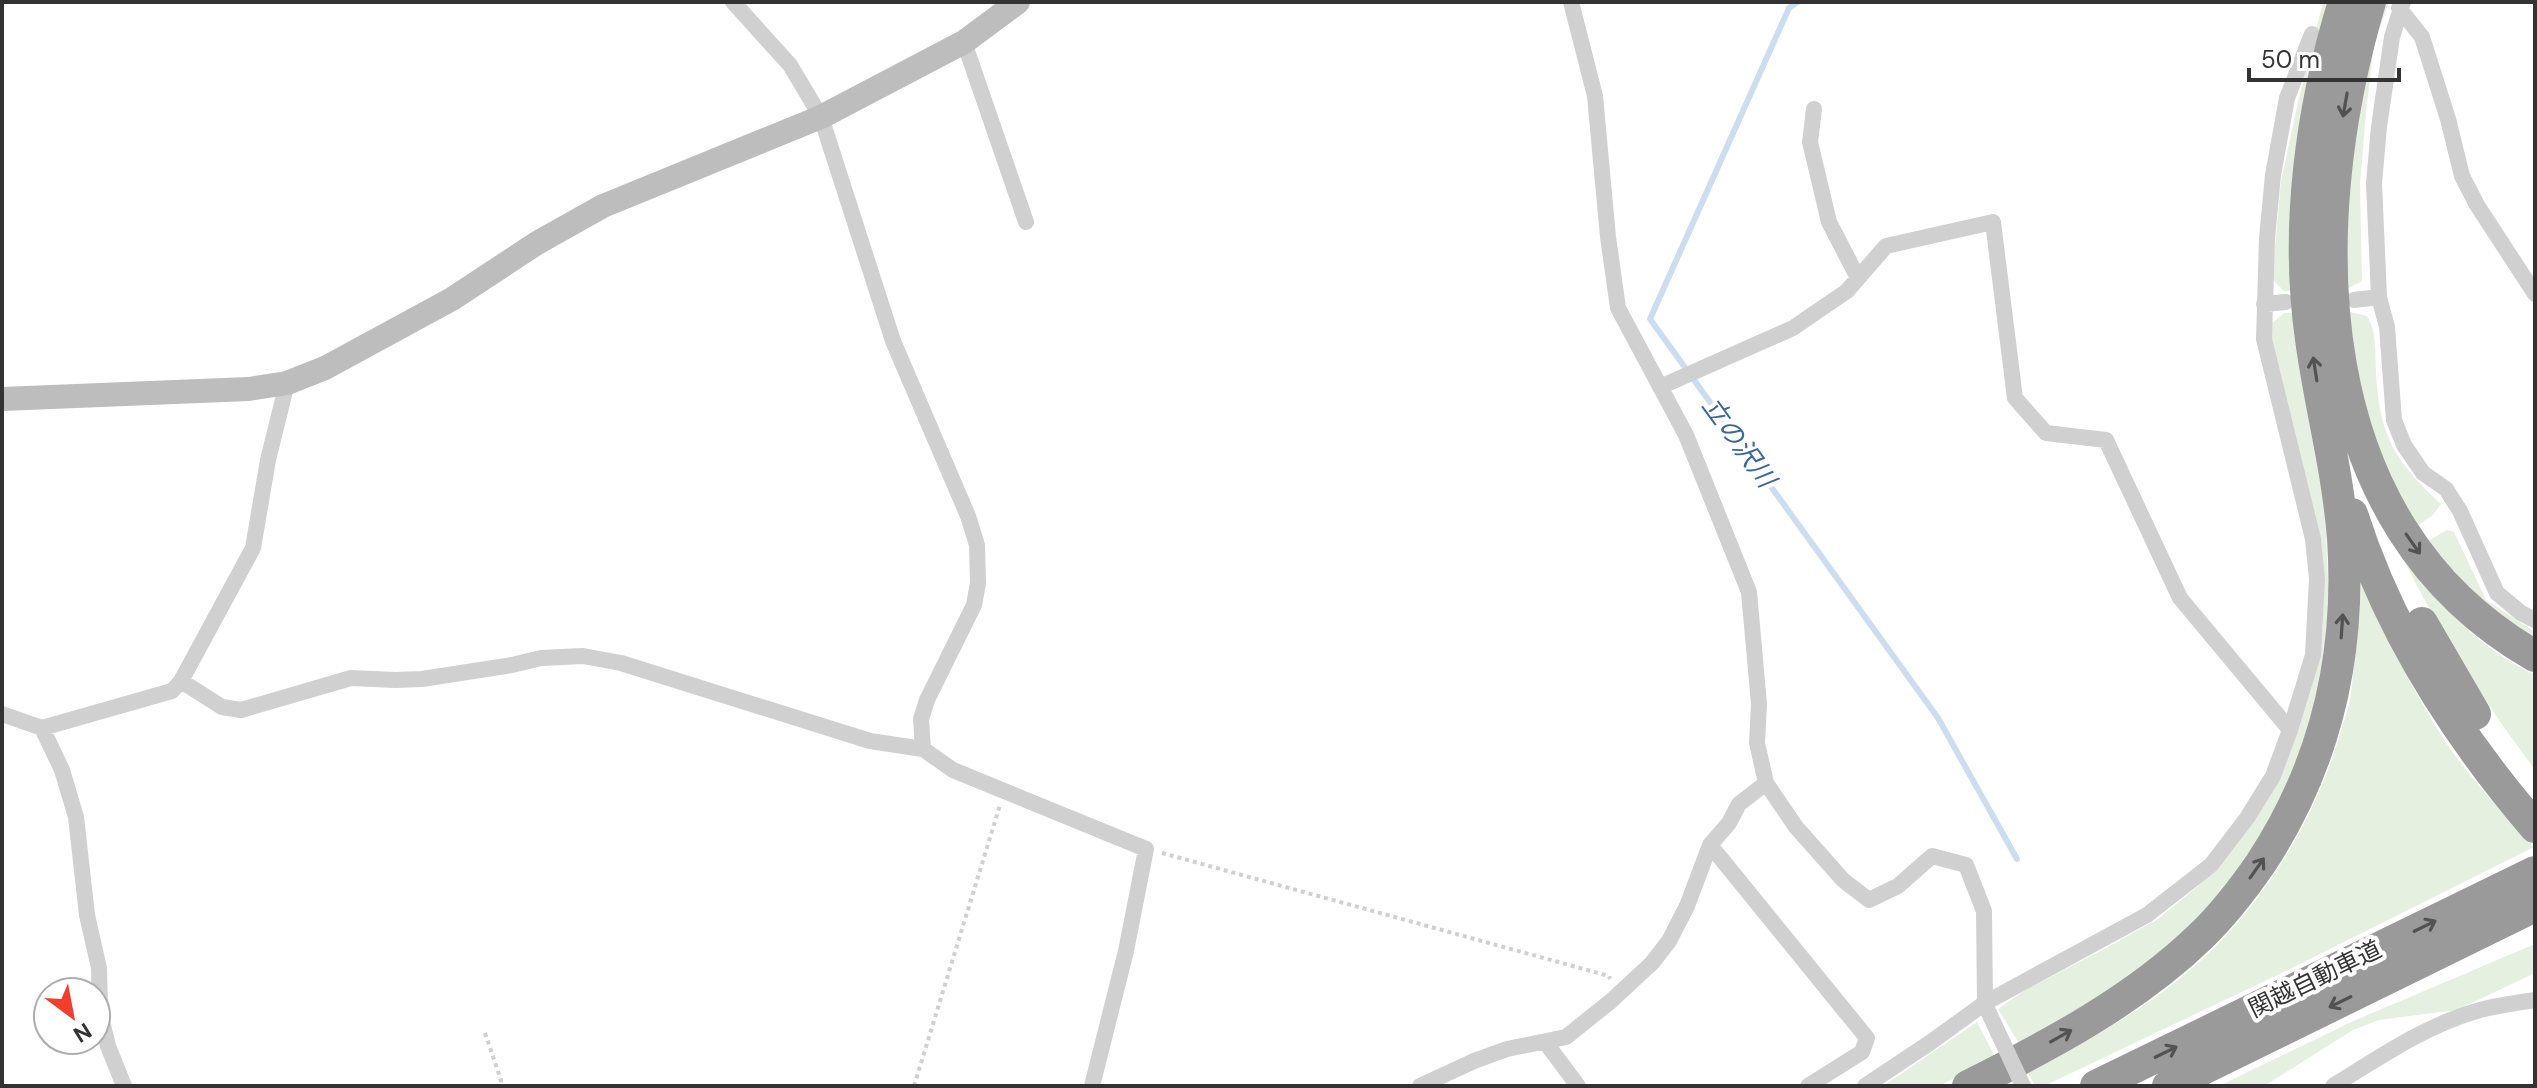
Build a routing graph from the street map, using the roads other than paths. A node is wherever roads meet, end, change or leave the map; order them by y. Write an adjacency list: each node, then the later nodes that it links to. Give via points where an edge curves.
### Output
1 (733, 2): 9 (street, via 790,65)
2 (1018, 2): 7 (street)
3 (1571, 2): 18 (street, via 1595,96 1618,308)
4 (2344, 2): 21 (highway, one-way to 4, via 2310,336 2306,206 2317,113)
5 (2391, 4): 12 (street, via 2422,37 2462,176); 13 (street, via 2392,37 2374,183); 20 (highway, one-way to 20, via 2345,102 2336,170 2334,315)
6 (2312, 34): 16 (street, via 2287,98 2273,175)
7 (964, 42): 9 (street); 10 (street)
8 (1814, 109): 11 (street, via 1810,142 1829,222)
9 (821, 117): 17 (street, via 603,206 452,299); 28 (street, via 893,341 977,545 974,605 927,700 921,719)
10 (1026, 222)
11 (1858, 278): 18 (street, via 1793,328); 27 (street, via 1886,246 1993,222 2015,398 2046,433 2106,440 2180,598)
12 (2535, 294)
13 (2379, 297): 14 (street); 22 (street, via 2387,327 2394,420 2404,445 2460,511 2497,593)
14 (2354, 300)
15 (2286, 302): 16 (street)
16 (2264, 304): 27 (street, via 2264,339 2313,539 2317,579 2313,655)
17 (287, 383): 19 (street); 24 (street, via 253,548)
18 (1660, 387): 29 (street, via 1686,435 1749,592 1759,704 1757,743)
19 (2, 399)
20 (2348, 405): 23 (highway, one-way to 23, via 2373,476 2424,560 2478,617); 30 (highway, via 2363,478 2408,597 2470,708)
21 (2328, 435): 31 (highway, via 2361,542 2426,679); 46 (highway, one-way to 21, via 2090,1019 2165,968 2229,907 2301,795 2330,712 2343,607 2343,538)
22 (2535, 620)
23 (2535, 656)
24 (181, 681): 26 (street, via 172,691); 28 (street, via 222,707 241,710 351,678 422,679 583,656 621,663 870,741)
25 (2, 714): 26 (street)
26 (42, 728): 40 (street, via 76,817 99,968 100,1013)
27 (2290, 730): 38 (street, via 2273,776 2211,865 2147,915)
28 (923, 749): 41 (street, via 953,770 1146,849)
29 (1766, 783): 32 (street, via 1739,804); 38 (street, via 1824,859 1869,900 1898,886 1932,856 1966,865 1984,911)
30 (2535, 792)
31 (2535, 827)
32 (1710, 845): 39 (street, via 1687,906 1652,963 1566,1037); 44 (street, via 1867,1038 1862,1052)
33 (2534, 873): 48 (highway, 関越自動車道, one-way to 33)
34 (2535, 906): 36 (highway, 関越自動車道)
35 (2535, 914): 36 (highway)
36 (2443, 952): 49 (highway, 関越自動車道, one-way to 49)
37 (2535, 1000): 50 (street, via 2481,1009 2443,1023)
38 (1987, 1008): 45 (street); 47 (street, bridge)
39 (1546, 1043): 42 (street, via 1507,1049); 43 (street)
40 (124, 1086)
41 (1092, 1086)
42 (1420, 1086)
43 (1578, 1086)
44 (1808, 1086)
45 (1865, 1086)
46 (1968, 1086)
47 (2023, 1086)
48 (2096, 1086)
49 (2168, 1086)
50 (2333, 1086)

